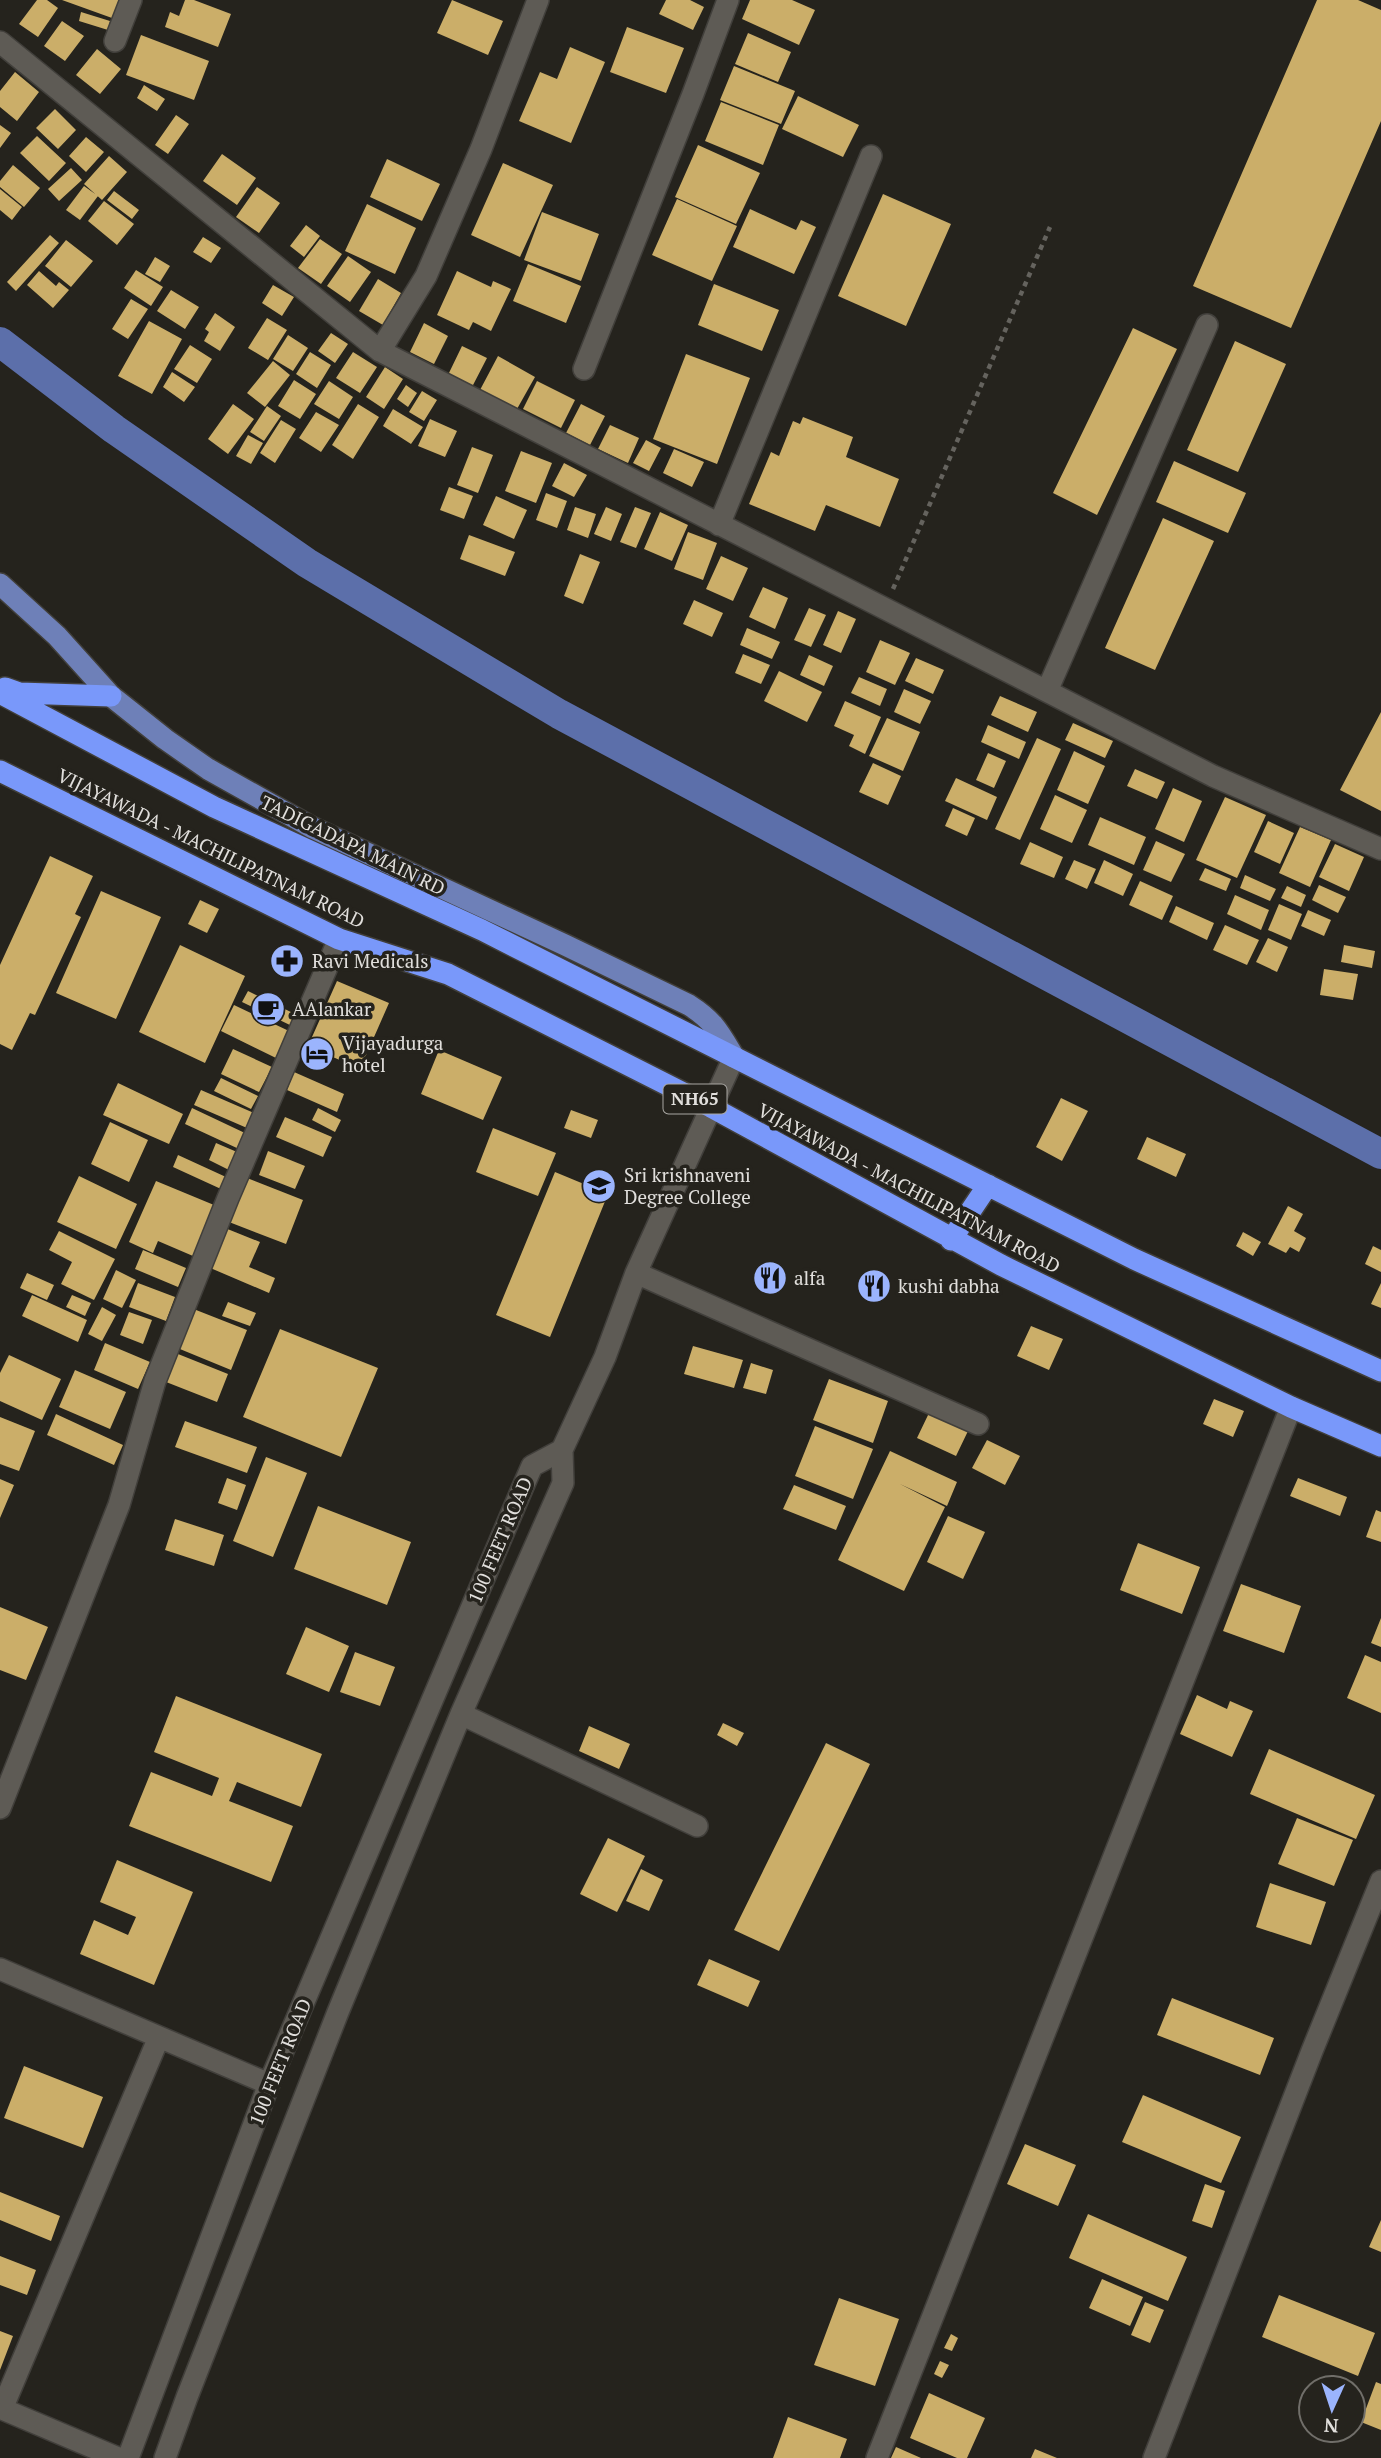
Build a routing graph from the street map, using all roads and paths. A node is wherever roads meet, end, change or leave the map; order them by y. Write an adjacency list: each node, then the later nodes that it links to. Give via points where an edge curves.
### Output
1 (131, 0): 4 (street)
2 (538, 0): 9 (street, via 426,276)
3 (728, 0): 10 (street)
4 (115, 41)
5 (0, 42): 9 (street)
6 (871, 156): 11 (street)
7 (1050, 227): 13 (path)
8 (1207, 326): 15 (street)
9 (380, 351): 11 (street)
10 (584, 369)
11 (719, 525): 13 (street)
12 (0, 584): 17 (main road, TADIGADAPA MAIN RD, via 57,636)
13 (885, 609): 15 (street)
14 (0, 686): 17 (highway, via 19,693)
15 (1047, 691): 19 (street, via 1213,776)
16 (0, 694): 21 (highway, VIJAYAWADA - MACHILIPATNAM ROAD / NH65, via 214,807 482,930)
17 (111, 696): 21 (main road, TADIGADAPA MAIN RD, via 208,769 313,828 689,1005 718,1028)
18 (0, 771): 20 (highway, VIJAYAWADA - MACHILIPATNAM ROAD / NH65)
19 (1381, 849)
20 (339, 939): 22 (highway, VIJAYAWADA - MACHILIPATNAM ROAD / NH65, via 448,974); 32 (street, via 155,1381 118,1506)
21 (734, 1057): 22 (street); 23 (highway, VIJAYAWADA - MACHILIPATNAM ROAD / NH65)
22 (711, 1107): 24 (highway, VIJAYAWADA - MACHILIPATNAM ROAD / NH65); 25 (street)
23 (988, 1185): 24 (highway); 26 (highway, VIJAYAWADA - MACHILIPATNAM ROAD / NH65, via 1134,1259)
24 (951, 1240): 27 (highway, VIJAYAWADA - MACHILIPATNAM ROAD / NH65)
25 (636, 1273): 28 (street); 30 (street, via 605,1357)
26 (1381, 1371)
27 (1290, 1407): 29 (highway, VIJAYAWADA - MACHILIPATNAM ROAD / NH65); 42 (street)
28 (978, 1424)
29 (1381, 1446)
30 (562, 1450): 31 (street, 100 FEET ROAD, via 563,1483); 37 (street, 100 FEET ROAD, via 532,1466)
31 (461, 1714): 33 (street); 41 (street, 100 FEET ROAD, via 306,2091)
32 (0, 1808)
33 (697, 1826)
34 (1381, 1881): 43 (street)
35 (0, 1969): 36 (street)
36 (159, 2037): 37 (street); 38 (street)
37 (269, 2084): 40 (street, 100 FEET ROAD)
38 (1, 2409): 39 (street)
39 (118, 2458)
40 (128, 2458)
41 (165, 2458)
42 (877, 2458)
43 (1154, 2458)

